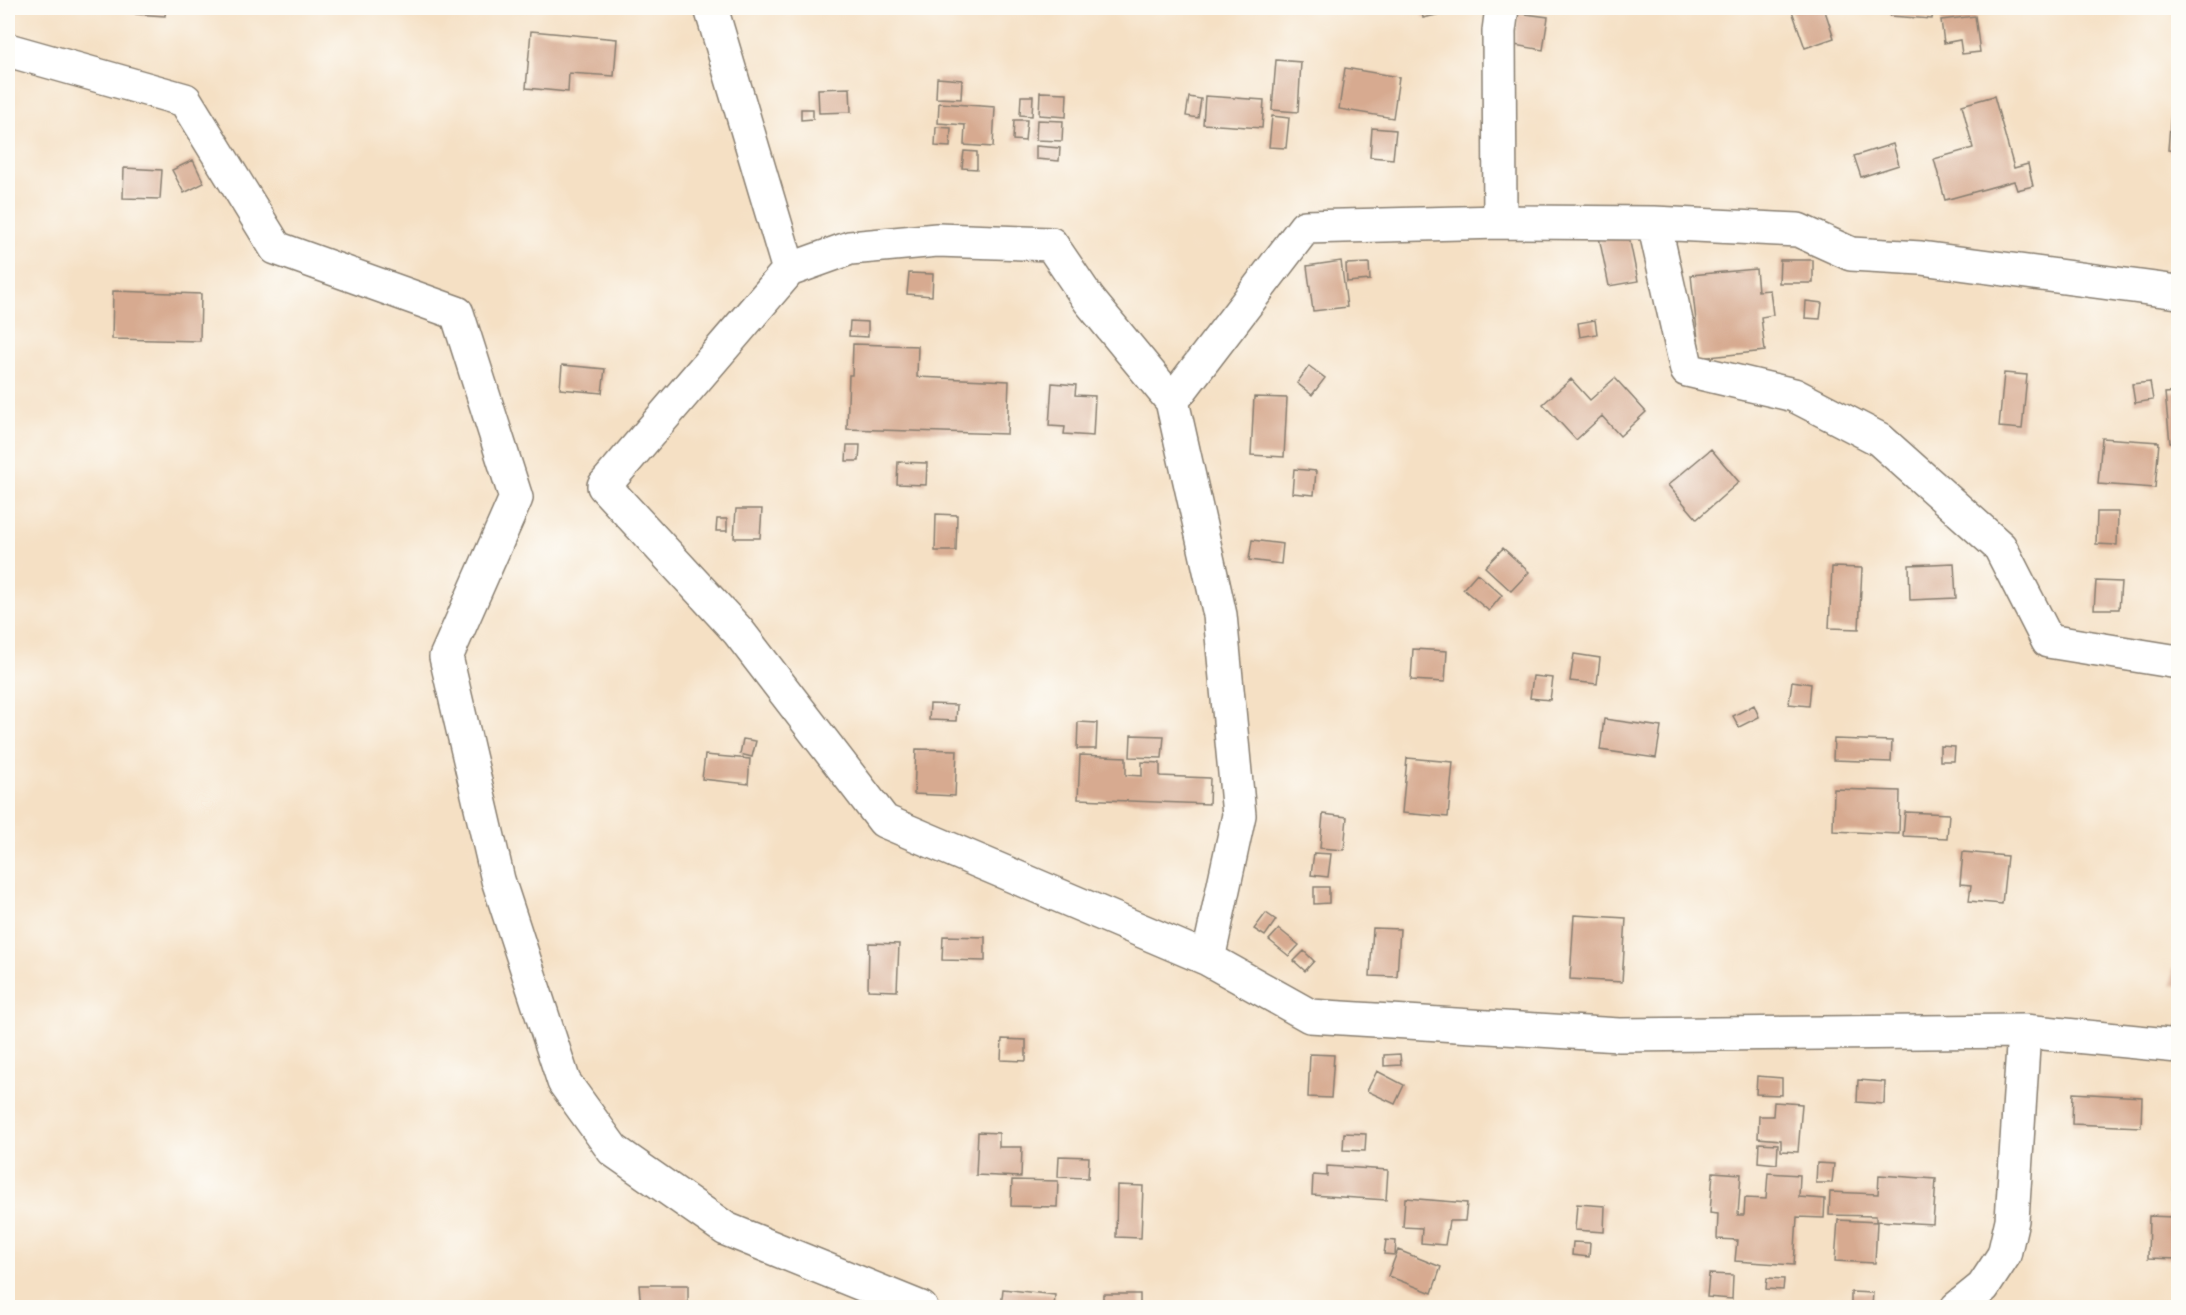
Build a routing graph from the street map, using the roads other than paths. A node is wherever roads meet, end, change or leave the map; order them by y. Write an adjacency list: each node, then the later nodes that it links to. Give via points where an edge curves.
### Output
1 (711, 8): 6 (street)
2 (1502, 8): 4 (street)
3 (8, 50): 13 (street, via 185,100 276,248 457,313 516,498 446,657 498,880 564,1082 613,1150 726,1229)
4 (1500, 222): 5 (street); 8 (street, via 1305,227)
5 (1654, 223): 7 (street, via 1798,230 1851,254 1921,258); 9 (street, via 1687,370 1794,395 1879,439 2000,547 2048,641)
6 (789, 270): 8 (street, via 850,248 937,240 1050,244 1089,300); 10 (street, via 604,486 738,631 884,821)
7 (2178, 292)
8 (1172, 401): 10 (street, via 1220,615 1239,815)
9 (2178, 662)
10 (1208, 959): 11 (street, via 1310,1016 1619,1035)
11 (2024, 1030): 12 (street); 14 (street, via 2012,1220 2004,1255 1983,1287)
12 (2178, 1046)
13 (921, 1308)
14 (1957, 1308)

